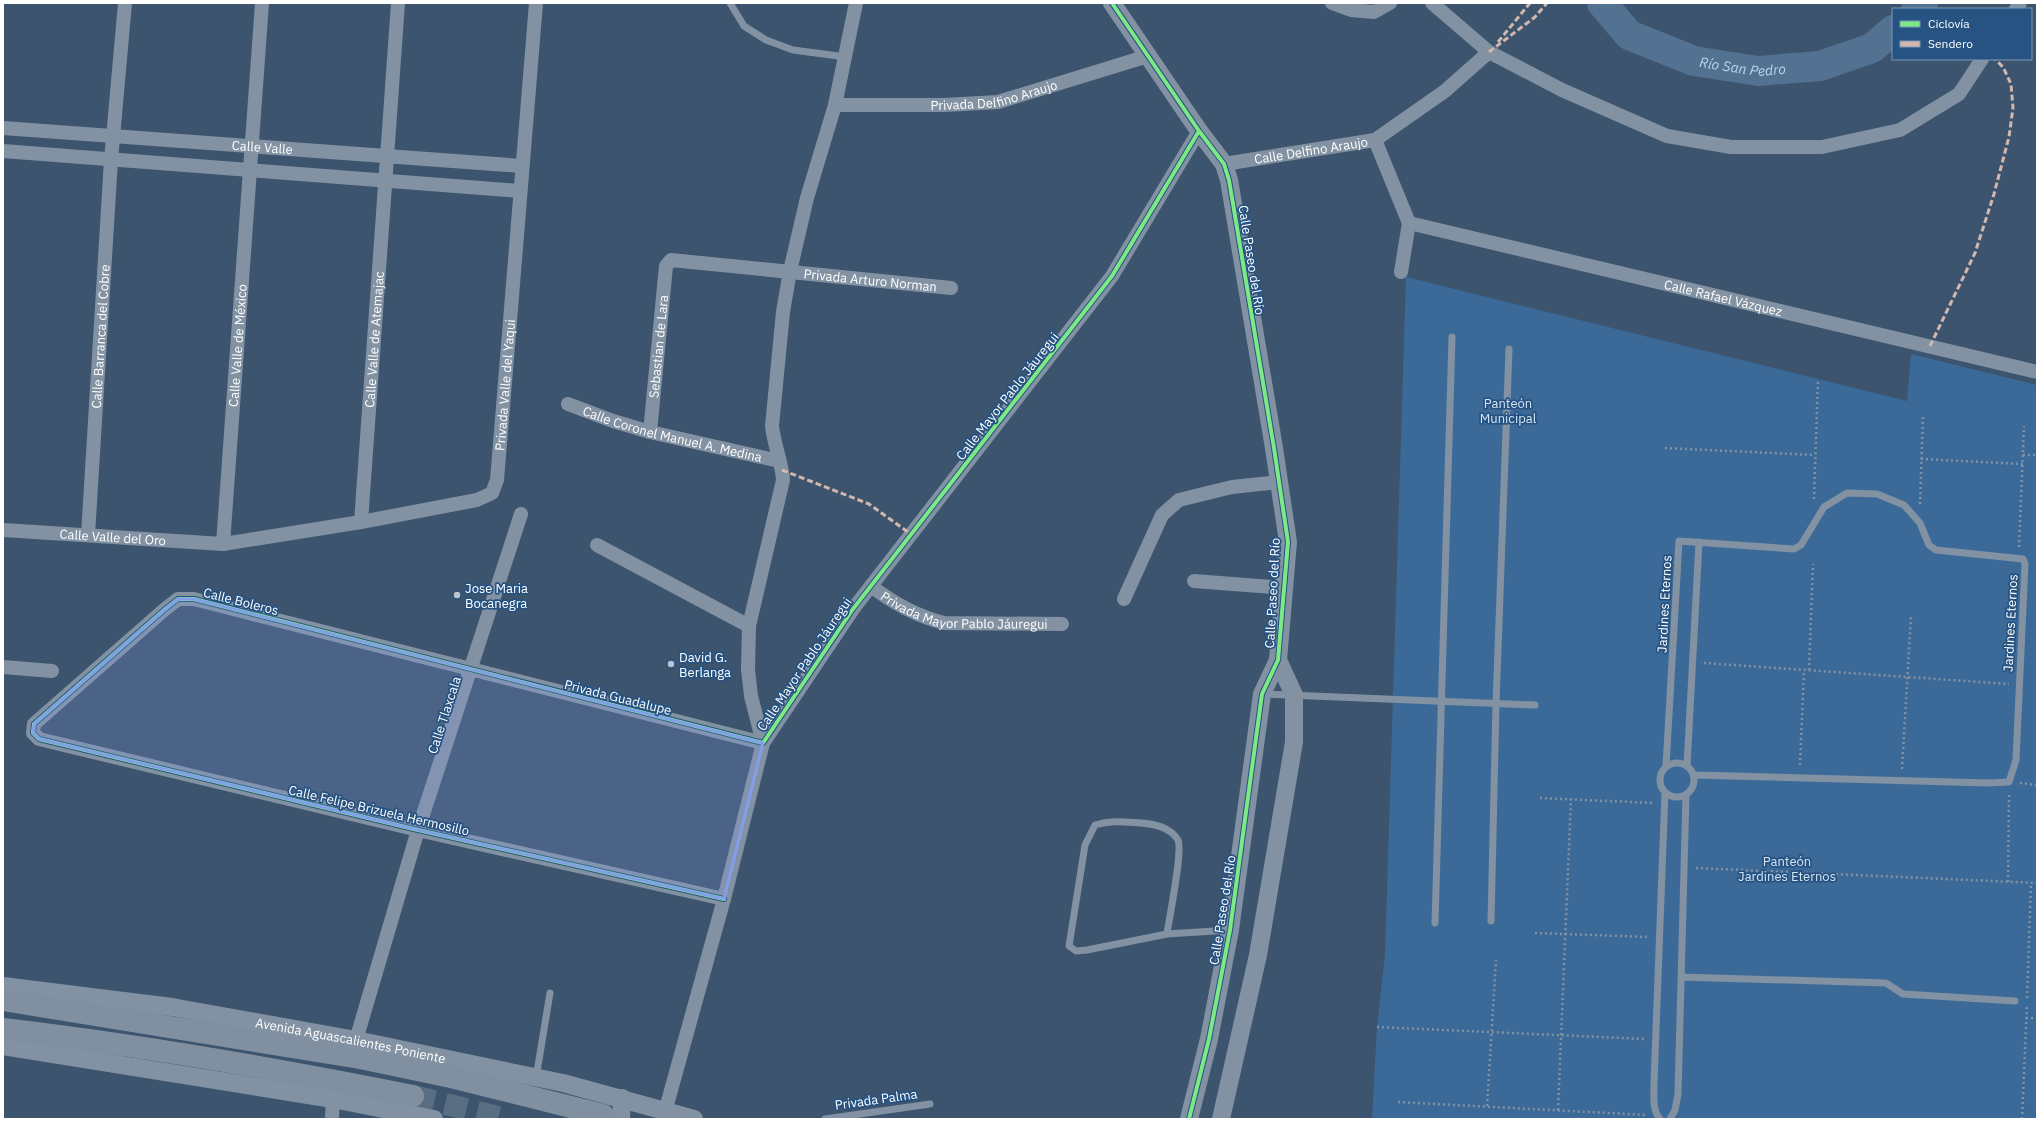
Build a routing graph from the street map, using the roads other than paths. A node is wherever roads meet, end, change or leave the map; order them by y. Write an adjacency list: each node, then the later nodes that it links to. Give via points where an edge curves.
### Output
1 (125, 3): 18 (street, Calle Barranca del Cobre)
2 (262, 3): 20 (street, Calle Valle de México)
3 (398, 3): 22 (street, Calle Valle de Atemajac)
4 (536, 3): 25 (street, Privada Valle del Yaqui)
5 (730, 3): 12 (lane, via 744,26 766,40 793,50)
6 (856, 3): 12 (street)
7 (1112, 3): 13 (street, Calle Paseo del Río)
8 (1332, 3): 9 (street, via 1351,10 1374,12)
9 (1390, 3)
10 (1432, 3): 11 (street)
11 (1489, 52): 14 (street, via 1562,90 1667,136 1731,147 1822,147 1900,130 1959,94); 19 (street, Calle Delfino Araujo, via 1445,91)
12 (846, 56): 15 (street)
13 (1148, 56): 15 (street, Privada Delfino Araujo, via 998,102 944,105); 17 (street, Calle Paseo del Río)
14 (1981, 60)
15 (835, 105): 31 (street, via 807,198)
16 (3, 128): 18 (street, Calle Valle)
17 (1199, 131): 24 (street, Calle Paseo del Río); 49 (street, Calle Mayor Pablo Jáuregui, via 1112,276)
18 (113, 137): 20 (street, Calle Valle); 23 (street, Calle Barranca del Cobre)
19 (1375, 140): 24 (street, Calle Delfino Araujo); 29 (street)
20 (251, 147): 22 (street, Calle Valle); 26 (street, Calle Valle de México)
21 (3, 151): 23 (street, Calle Valle)
22 (386, 156): 25 (street, Calle Valle); 27 (street, Calle Valle de Atemajac)
23 (111, 160): 26 (street, Calle Valle); 44 (street, Calle Barranca del Cobre)
24 (1224, 164): 40 (street, Calle Paseo del Río, via 1229,180)
25 (522, 166): 28 (street, Privada Valle del Yaqui)
26 (250, 170): 27 (street, Calle Valle); 46 (street, Calle Valle de México)
27 (384, 181): 28 (street, Calle Valle); 42 (street, Calle Valle de Atemajac)
28 (520, 191): 42 (street, Privada Valle del Yaqui, via 497,480 492,493 477,500)
29 (1409, 222): 32 (street); 36 (street, Calle Rafael Vázquez)
30 (668, 262): 31 (street, Privada Arturo Norman, via 671,260); 38 (street, Sebastian de Lara)
31 (790, 271): 33 (street, Privada Arturo Norman); 39 (street, via 783,312 772,426)
32 (1401, 272)
33 (951, 288)
34 (1452, 338): 60 (lane)
35 (1509, 349): 61 (lane)
36 (2037, 372)
37 (568, 404): 38 (street, Calle Coronel Manuel A. Medina)
38 (650, 432): 39 (street, Calle Coronel Manuel A. Medina)
39 (779, 461): 53 (street, via 783,480)
40 (1279, 482): 50 (street, Calle Paseo del Río, via 1288,542); 51 (street, via 1232,487 1179,500 1162,515)
41 (520, 514): 56 (street, Calle Tlaxcala)
42 (361, 522): 46 (street, Privada Valle del Yaqui)
43 (3, 530): 44 (street, Calle Valle del Oro)
44 (88, 535): 46 (street, Calle Valle del Oro)
45 (1699, 542): 65 (lane, Jardines Eternos, via 1679,541); 66 (lane); 67 (lane, Jardines Eternos, via 1794,549 1801,545 1824,507 1847,493 1877,494 1904,505 1920,523 1929,545 1936,550 2019,557 2025,564 2016,760 2009,782)
46 (223, 544)
47 (597, 545): 53 (street)
48 (1194, 581): 50 (street)
49 (871, 586): 52 (street, Privada Mayor Pablo Jáuregui, via 893,603 926,619 944,623); 64 (street, Calle Mayor Pablo Jáuregui)
50 (1284, 588): 54 (street, Calle Paseo del Río)
51 (1124, 600)
52 (1062, 624)
53 (749, 626): 64 (street, via 748,669 751,696)
54 (1278, 660): 58 (street, Calle Paseo del Río); 59 (street, Calle Paseo del Río)
55 (3, 667): 57 (street)
56 (469, 669): 63 (street, Calle Boleros, via 194,599 178,600 34,724); 64 (street, Privada Guadalupe); 70 (street, Calle Tlaxcala)
57 (52, 671)
58 (1262, 694): 59 (lane); 74 (street, Calle Paseo del Río)
59 (1294, 694): 60 (lane); 97 (street, Calle Paseo del Río, via 1294,742 1258,955)
60 (1442, 702): 61 (lane); 73 (lane)
61 (1496, 704): 62 (lane); 72 (lane)
62 (1535, 705)
63 (33, 733): 70 (street, Calle Felipe Brizuela Hermosillo, via 39,739)
64 (763, 743): 71 (street)
65 (1666, 766): 66 (lane, via 1677,763); 68 (lane, via 1660,781)
66 (1687, 766): 67 (lane)
67 (1694, 775): 69 (lane, via 1694,786)
68 (1664, 792): 69 (lane, via 1675,798); 91 (lane, via 1655,1040 1654,1103)
69 (1686, 795): 76 (lane)
70 (418, 830): 71 (street, Calle Felipe Brizuela Hermosillo); 82 (street, Calle Tlaxcala)
71 (724, 899): 89 (street)
72 (1491, 921)
73 (1435, 923)
74 (1230, 930): 75 (lane); 96 (street, Calle Paseo del Río, via 1209,1039)
75 (1167, 934): 75 (lane, via 1087,950 1076,950 1069,946 1085,845 1095,825 1108,821 1154,824 1170,831 1179,842)
76 (1681, 977): 80 (lane, via 1886,983 1903,994); 98 (lane, via 1678,1094 1675,1110)
77 (3, 986): 82 (street, Avenida Aguascalientes Poniente, via 172,1007)
78 (550, 993): 84 (lane)
79 (3, 1000): 90 (main road, Avenida Aguascalientes Poniente, via 360,1058 451,1077)
80 (2015, 1001)
81 (3, 1029): 85 (main road, via 82,1039 338,1081)
82 (356, 1040): 84 (street, Avenida Aguascalientes Poniente)
83 (3, 1046): 87 (street)
84 (536, 1078): 86 (street, Avenida Aguascalientes Poniente)
85 (413, 1096)
86 (622, 1098): 89 (street, Avenida Aguascalientes Poniente); 90 (street)
87 (333, 1099): 92 (street); 93 (street)
88 (930, 1104): 95 (lane, Privada Palma)
89 (663, 1115): 94 (street, Avenida Aguascalientes Poniente)
90 (612, 1117)
91 (1658, 1117)
92 (332, 1119)
93 (434, 1119)
94 (694, 1119)
95 (825, 1119)
96 (1189, 1119)
97 (1221, 1119)
98 (1670, 1119)

